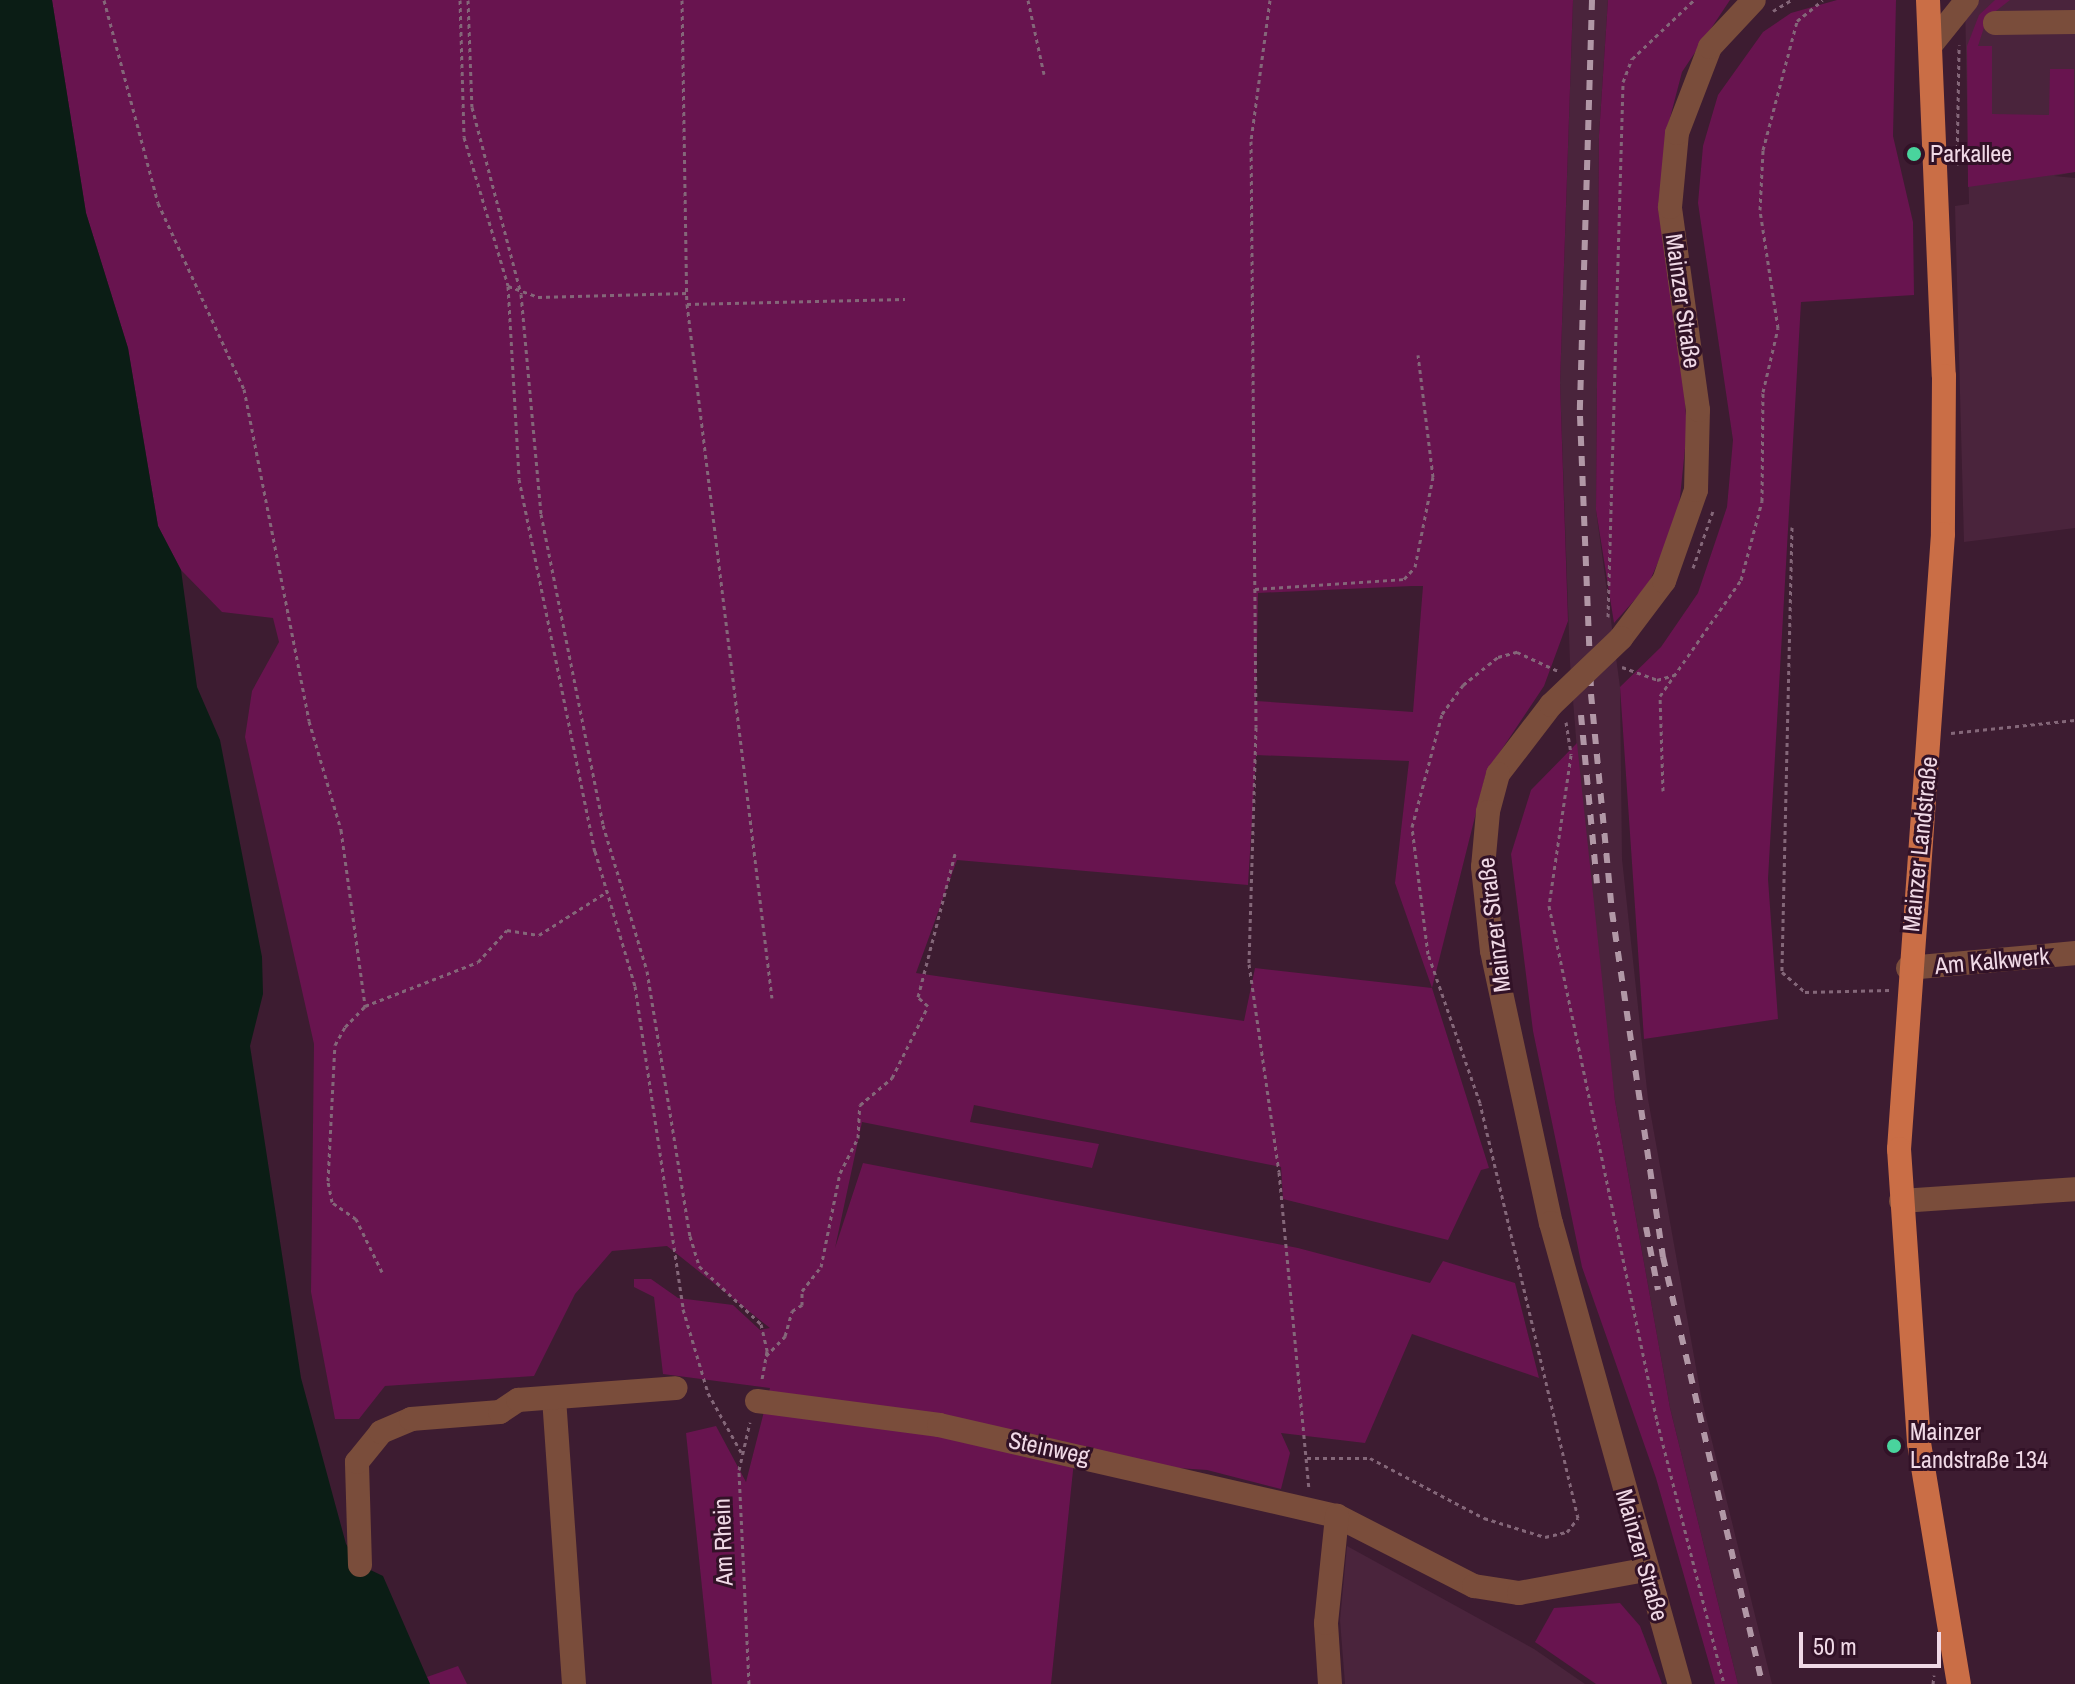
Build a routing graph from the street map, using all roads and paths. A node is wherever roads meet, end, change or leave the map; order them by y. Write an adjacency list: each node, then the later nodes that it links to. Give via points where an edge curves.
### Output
1 (104, 0): 37 (path, via 158,203 244,389 309,721 341,830)
2 (460, 0): 18 (path, via 464,137)
3 (468, 0): 20 (path, via 472,107)
4 (682, 0): 19 (path)
5 (1028, 0): 16 (path)
6 (1270, 0): 25 (path, via 1251,141)
7 (1694, 0): 26 (path, via 1632,59 1623,82 1612,274)
8 (1754, 0): 26 (street, Mainzer Straße, via 1710,47 1677,133 1670,207 1698,410 1696,490 1664,581)
9 (1823, 0): 27 (path, via 1797,21 1763,150 1760,210 1778,328 1763,392 1756,532 1722,612)
10 (1928, 0): 15 (main road, Mainzer Landstraße)
11 (1967, 0): 15 (street)
12 (2075, 22): 13 (street)
13 (1995, 23)
14 (1962, 34): 17 (path, via 1960,159)
15 (1930, 46): 35 (main road, Mainzer Landstraße, via 1943,534)
16 (1044, 74)
17 (1953, 172)
18 (508, 286): 20 (path); 33 (path, via 519,479)
19 (687, 293): 20 (path); 22 (path)
20 (521, 294): 41 (path, via 541,514 603,825 647,971 690,1236 699,1266 761,1324)
21 (905, 299): 22 (path)
22 (687, 304): 36 (path)
23 (1418, 355): 25 (path, via 1433,477 1415,567 1404,579)
24 (1792, 527): 35 (path, via 1782,972 1805,992)
25 (1255, 589): 46 (path, via 1249,964)
26 (1617, 642): 27 (path, via 1629,673 1657,680); 28 (street, Mainzer Straße, bridge)
27 (1674, 675): 31 (path, via 1657,721)
28 (1558, 700): 46 (path, via 1557,668 1517,652 1498,657 1463,685 1442,714 1412,827 1428,954 1480,1103 1578,1518 1567,1532 1545,1537 1484,1518 1370,1458); 50 (street, Mainzer Straße, via 1498,774 1485,839 1486,895 1551,1223); 56 (path, via 1571,755 1549,906 1657,1421)
29 (2075, 720): 30 (path)
30 (1951, 733)
31 (1663, 791)
32 (955, 854): 41 (path, via 918,997 928,1006 892,1078 860,1105 858,1138 840,1173 821,1267 802,1291 802,1305 792,1311 785,1336)
33 (608, 891): 37 (path, via 539,935 497,935 478,962 456,974); 45 (path, via 635,986 690,1339 708,1393)
34 (2075, 953): 35 (street, Am Kalkwerk)
35 (1907, 979): 39 (main road, Mainzer Landstraße)
36 (772, 998)
37 (365, 1006): 40 (path, via 335,1045 328,1181 332,1202 356,1219)
38 (2075, 1189): 39 (street)
39 (1901, 1201): 58 (main road, Mainzer Landstraße, via 1926,1501)
40 (382, 1272)
41 (766, 1356): 44 (path, Am Rhein)
42 (676, 1388): 43 (street)
43 (554, 1398): 49 (street, via 518,1400 500,1412 411,1419 381,1432 357,1462); 52 (street)
44 (757, 1401): 45 (path, Am Rhein); 47 (street, Steinweg, via 939,1425)
45 (741, 1452): 53 (path, Am Rhein)
46 (1307, 1458): 47 (path)
47 (1306, 1508): 48 (street, Steinweg)
48 (1337, 1516): 50 (street, Steinweg, via 1474,1586 1519,1593); 54 (street, via 1326,1623)
49 (360, 1565)
50 (1644, 1570): 55 (street, Mainzer Straße)
51 (1934, 1675): 57 (path)
52 (574, 1684)
53 (749, 1684)
54 (1330, 1684)
55 (1680, 1684)
56 (1724, 1684)
57 (1933, 1684)
58 (1959, 1684)

